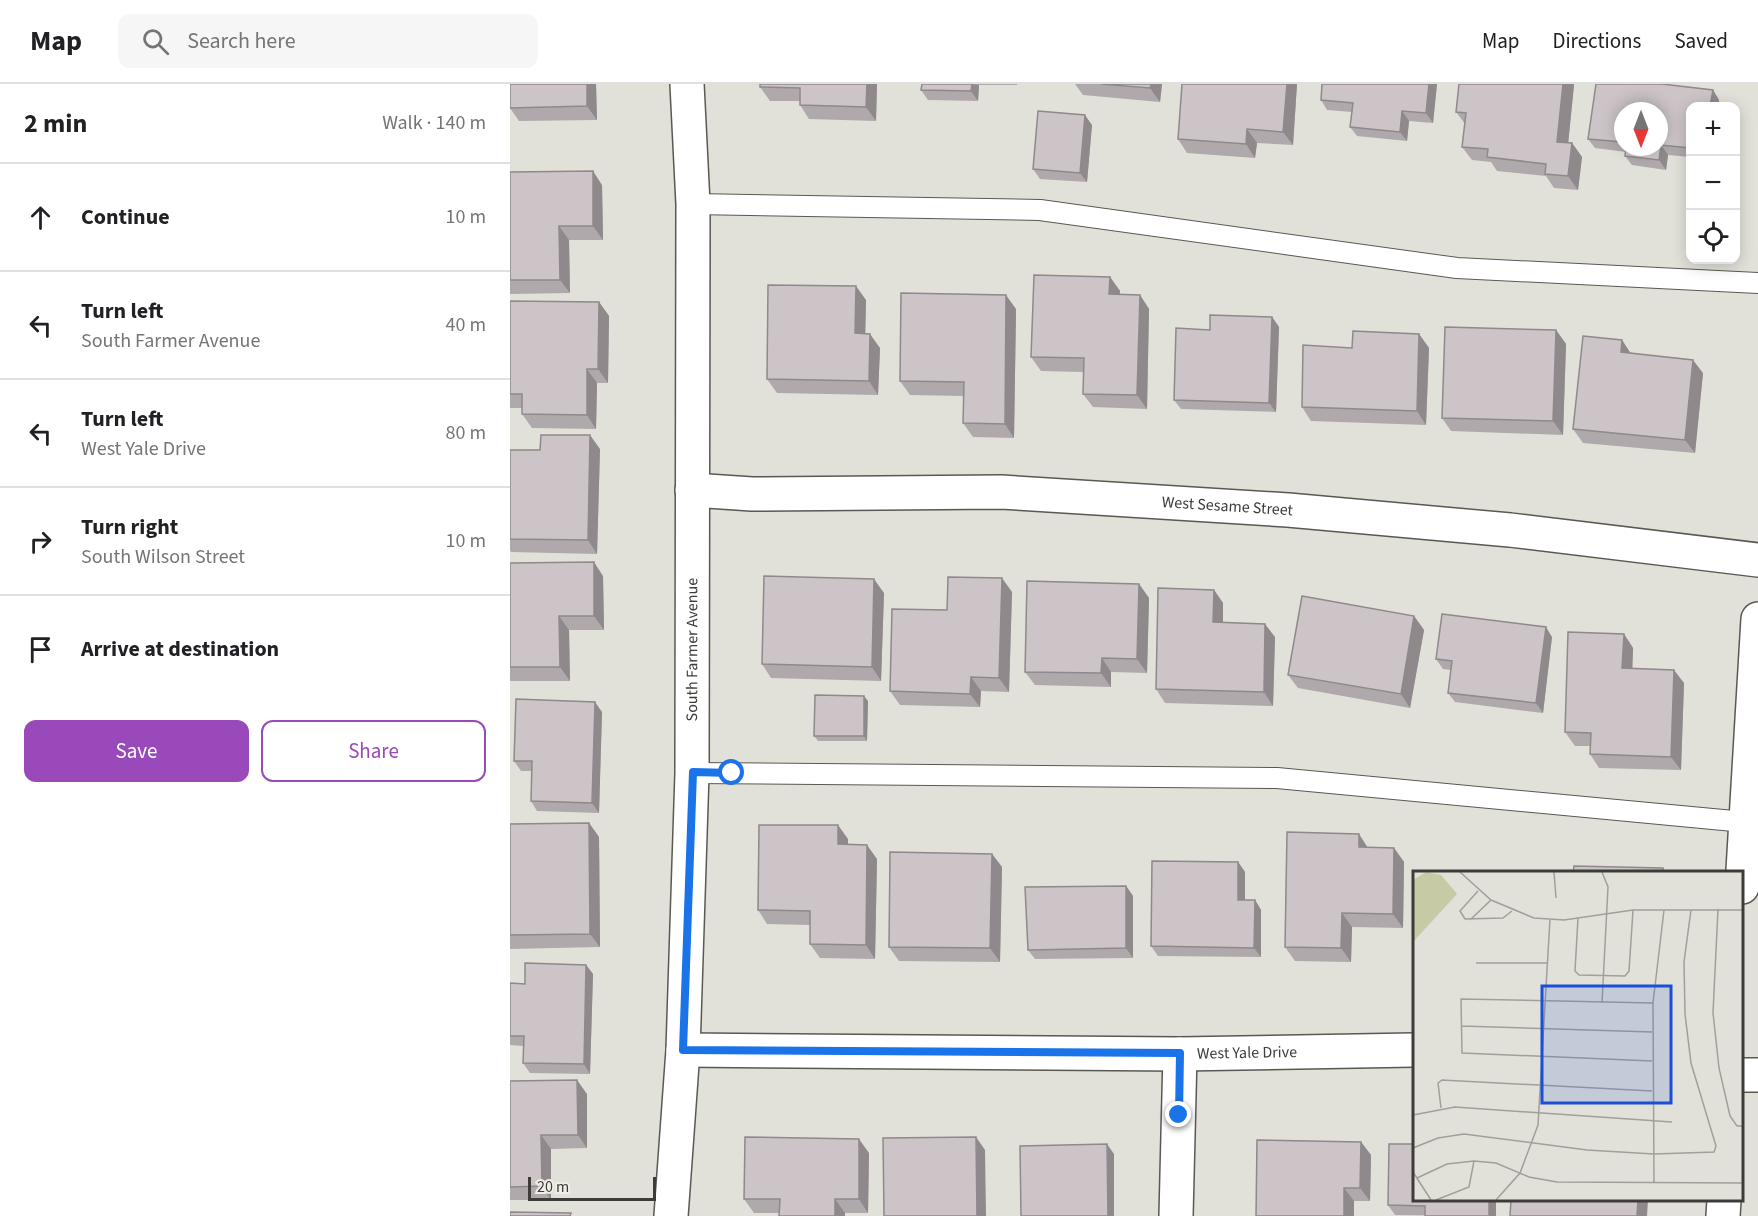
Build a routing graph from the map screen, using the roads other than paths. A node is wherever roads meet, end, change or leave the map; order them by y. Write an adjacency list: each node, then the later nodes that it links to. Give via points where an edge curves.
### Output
1 (687, 84): 2 (street, South Farmer Avenue)
2 (693, 204): 3 (lane, via 1040,210 1457,268); 4 (street, South Farmer Avenue)
3 (1758, 283)
4 (693, 490): 5 (street, West Sesame Street, via 752,494 1001,492 1288,510 1510,530); 7 (street, South Farmer Avenue)
5 (1758, 560)
6 (1758, 618): 8 (street)
7 (693, 772): 8 (lane, via 1277,778); 10 (street, South Farmer Avenue)
8 (1751, 823): 9 (street)
9 (1743, 880)
10 (683, 1050): 12 (street, West Yale Drive); 14 (street, South Farmer Avenue)
11 (1413, 1050): 12 (street, West Yale Drive)
12 (1180, 1053): 15 (street)
13 (1724, 1201): 16 (street)
14 (671, 1216)
15 (1176, 1216)
16 (1723, 1216)

